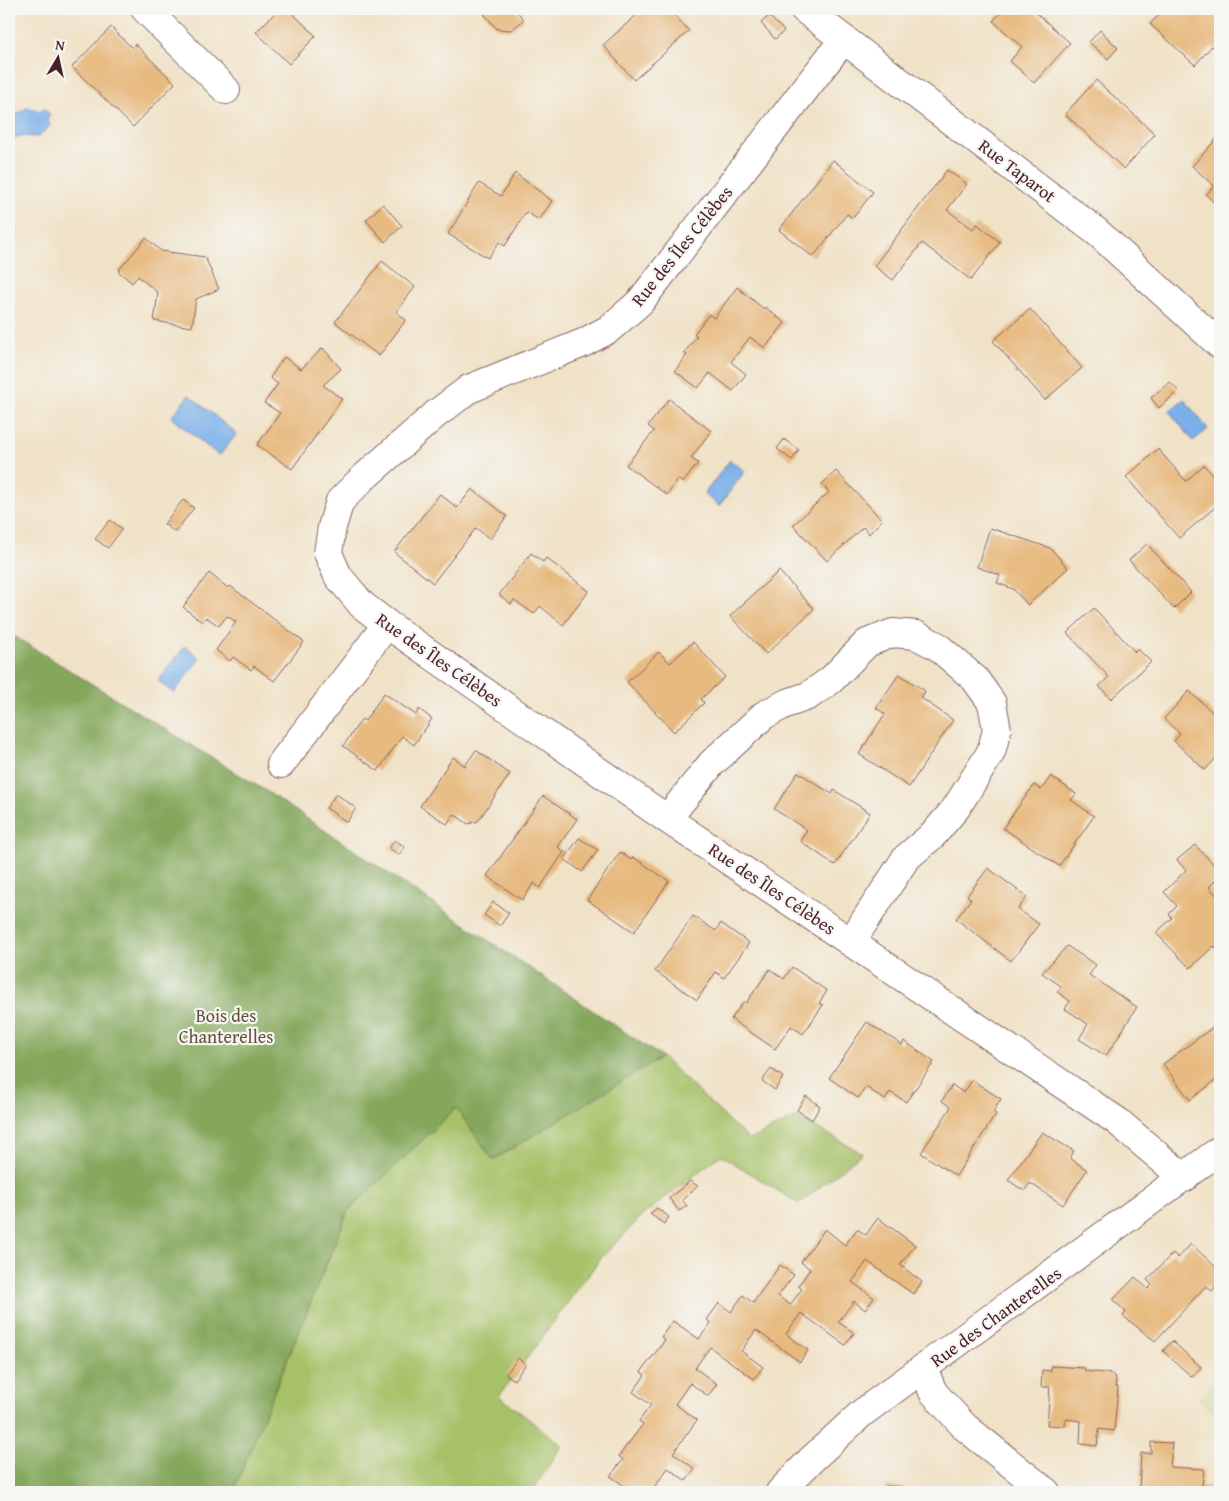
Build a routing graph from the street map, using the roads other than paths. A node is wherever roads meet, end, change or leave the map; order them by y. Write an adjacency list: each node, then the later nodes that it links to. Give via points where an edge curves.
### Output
1 (145, 9): 4 (street)
2 (804, 9): 3 (street, Rue Taparot)
3 (844, 39): 5 (street, Rue Taparot, via 1097,232); 6 (street, Rue des Îles Célèbes, via 640,302 609,329 583,343 468,389 428,420 340,501 328,552 338,576 362,605)
4 (226, 90)
5 (1220, 346)
6 (387, 624): 7 (street); 8 (street, Rue des Îles Célèbes)
7 (281, 764)
8 (667, 819): 9 (street, Rue des Îles Célèbes); 9 (street, via 712,763 764,715 808,696 831,680 867,643 893,632 916,635 938,646 974,679 992,704 997,730 990,752 956,808 933,835 906,858)
9 (850, 942): 11 (street, Rue des Îles Célèbes, via 1117,1121)
10 (1220, 1150): 11 (street, Rue des Chanterelles)
11 (1184, 1178): 12 (street, Rue des Chanterelles)
12 (924, 1370): 13 (street, Rue des Chanterelles, via 862,1414); 14 (street, via 933,1392 965,1427)
13 (780, 1492)
14 (1046, 1492)

